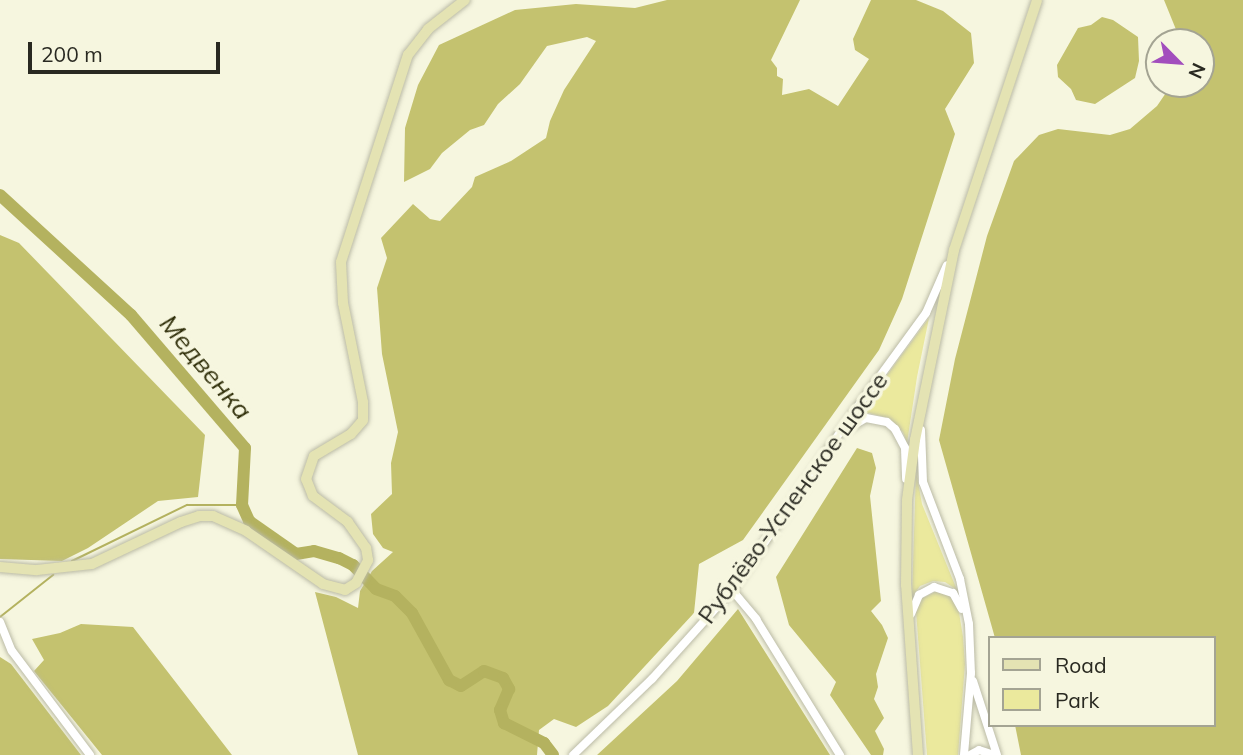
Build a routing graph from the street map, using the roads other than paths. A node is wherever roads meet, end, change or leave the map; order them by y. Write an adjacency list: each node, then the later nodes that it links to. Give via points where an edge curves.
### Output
1 (465, 0): 7 (main road, via 428,29 408,55 342,255 341,292 363,420 351,434 314,456 306,479 313,496 356,531 366,548 366,566 356,583 345,590 323,584 234,523 213,516 181,522 92,564 37,570)
2 (1037, 0): 3 (main road, Рублёво-Успенское шоссе)
3 (954, 250): 4 (main road, Рублёво-Успенское шоссе); 5 (street, Рублёво-Успенское шоссе, via 926,313)
4 (924, 388): 6 (main road, Рублёво-Успенское шоссе); 10 (street, via 923,482 960,579)
5 (840, 434): 6 (street, via 866,418 895,429 905,448); 8 (street, Рублёво-Успенское шоссе)
6 (907, 500): 11 (main road, Рублёво-Успенское шоссе)
7 (0, 567)
8 (732, 590): 14 (street, Рублёво-Успенское шоссе, via 653,679); 15 (street, via 756,618)
9 (0, 622): 13 (street, via 12,651)
10 (971, 646): 11 (street, via 958,598 944,588 929,588 913,606); 12 (street)
11 (909, 666): 16 (main road, Рублёво-Успенское шоссе)
12 (971, 673): 17 (street); 19 (street)
13 (90, 755)
14 (573, 755)
15 (840, 755)
16 (918, 755)
17 (964, 755)
18 (970, 755): 19 (street, via 979,750)
19 (996, 755)

